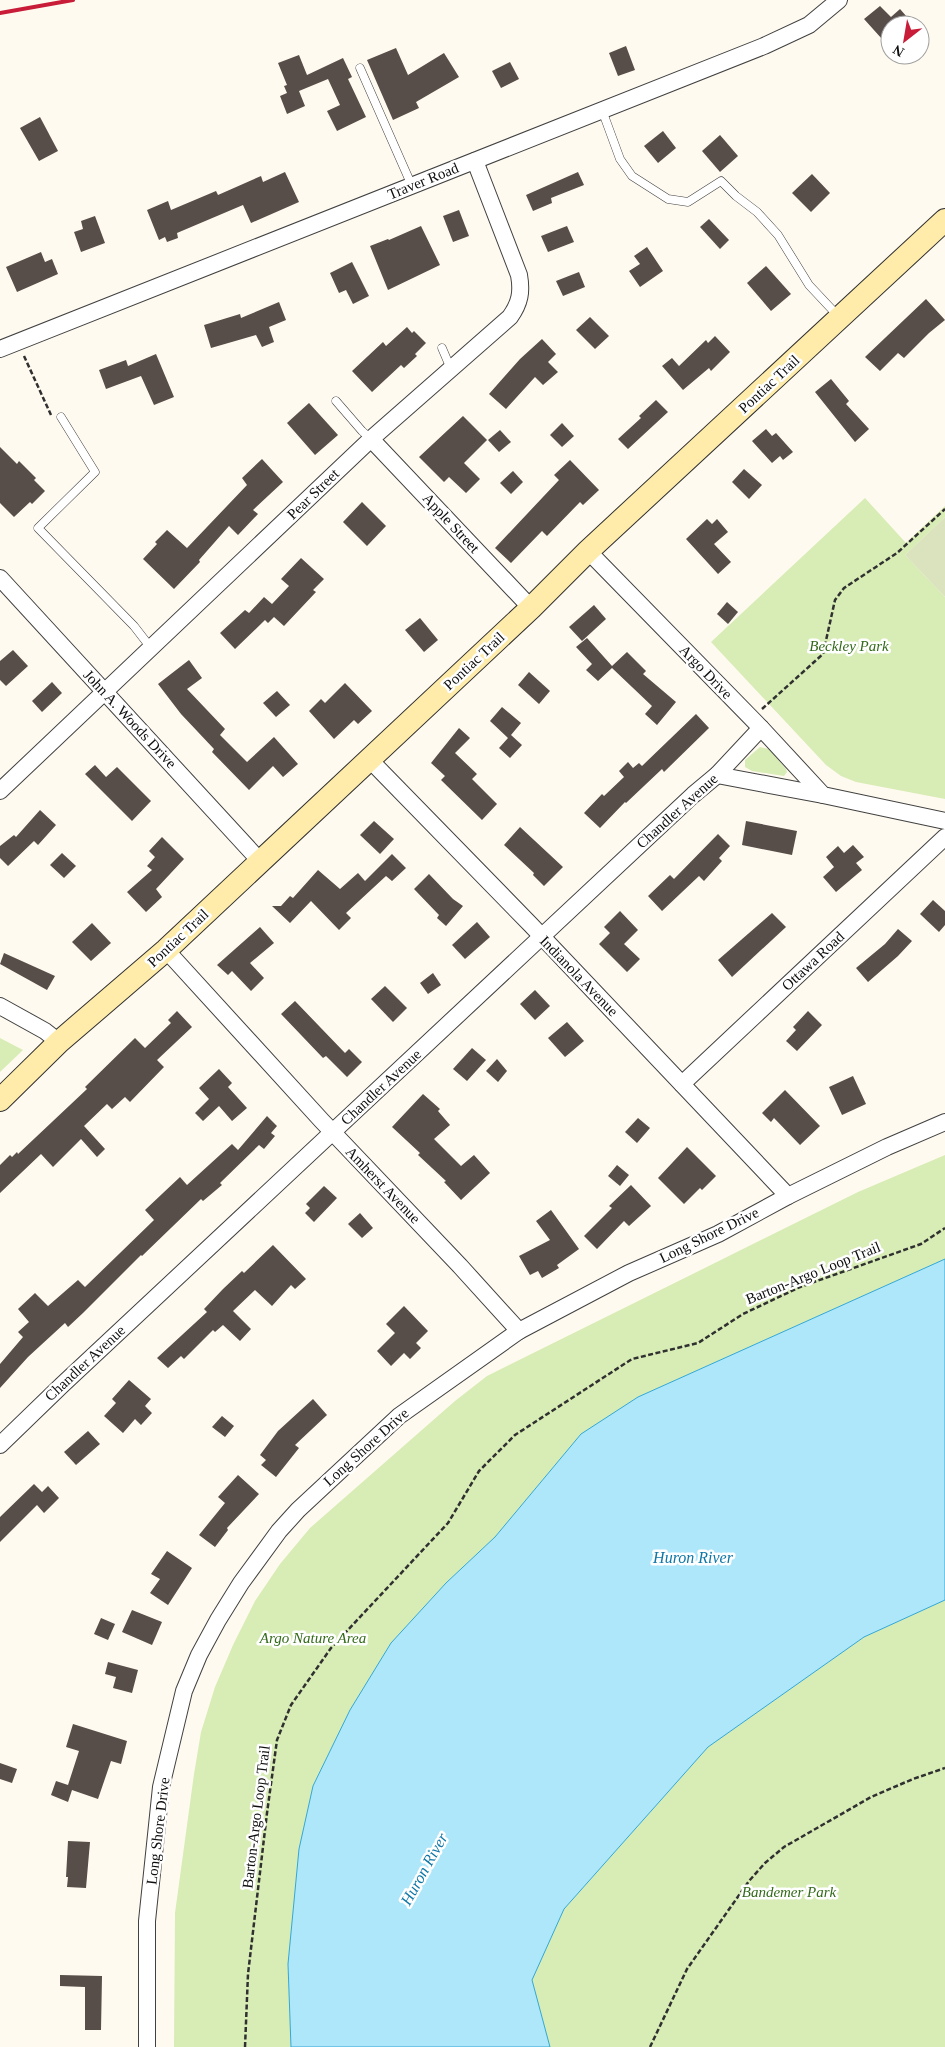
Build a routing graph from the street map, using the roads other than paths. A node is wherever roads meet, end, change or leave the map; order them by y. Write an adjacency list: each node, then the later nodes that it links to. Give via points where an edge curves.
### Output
1 (839, 0): 3 (street, Traver Road, via 794,33)
2 (360, 68): 5 (lane)
3 (602, 110): 4 (street, Traver Road); 7 (lane, via 620,159 632,176 668,199 688,202 721,181 778,235 809,285)
4 (475, 161): 5 (street, Traver Road); 10 (street, Pear Street, via 519,275 520,304 510,317)
5 (412, 186): 9 (street, Traver Road)
6 (945, 220): 7 (main road, Pontiac Trail)
7 (840, 318): 14 (main road, Pontiac Trail)
8 (442, 348): 10 (lane)
9 (0, 349)
10 (451, 369): 13 (street, Pear Street)
11 (336, 401): 13 (lane)
12 (57, 419): 17 (lane, via 96,472 38,528)
13 (371, 439): 16 (street, Apple Street); 17 (street, Pear Street)
14 (588, 551): 16 (main road, Pontiac Trail); 19 (street, Argo Drive)
15 (0, 578): 18 (street, John A. Woods Drive)
16 (531, 608): 20 (main road, Pontiac Trail)
17 (152, 648): 18 (street, Pear Street)
18 (106, 692): 22 (street, Pear Street); 26 (street, John A. Woods Drive)
19 (761, 728): 21 (street, Chandler Avenue); 23 (street, Argo Drive)
20 (369, 759): 26 (main road, Pontiac Trail); 27 (street, Indianola Avenue)
21 (717, 775): 23 (street); 27 (street, Chandler Avenue)
22 (0, 791)
23 (823, 795): 24 (street)
24 (945, 821)
25 (945, 838): 31 (street, Ottawa Road)
26 (260, 861): 28 (main road, Pontiac Trail)
27 (542, 937): 31 (street, Indianola Avenue); 34 (street, Chandler Avenue)
28 (166, 950): 30 (main road, Pontiac Trail); 34 (street, Amherst Avenue)
29 (0, 1006): 30 (street)
30 (60, 1042): 32 (main road, Pontiac Trail)
31 (682, 1084): 35 (street, Indianola Avenue)
32 (0, 1100)
33 (945, 1122): 35 (street, Long Shore Drive)
34 (332, 1132): 36 (street, Amherst Avenue); 37 (street, Chandler Avenue)
35 (788, 1196): 36 (street, Long Shore Drive, via 718,1234 629,1273)
36 (519, 1331): 38 (street, Long Shore Drive, via 399,1416 298,1510 241,1583 199,1655 184,1691 160,1787 148,1921)
37 (0, 1445)
38 (148, 2047)

